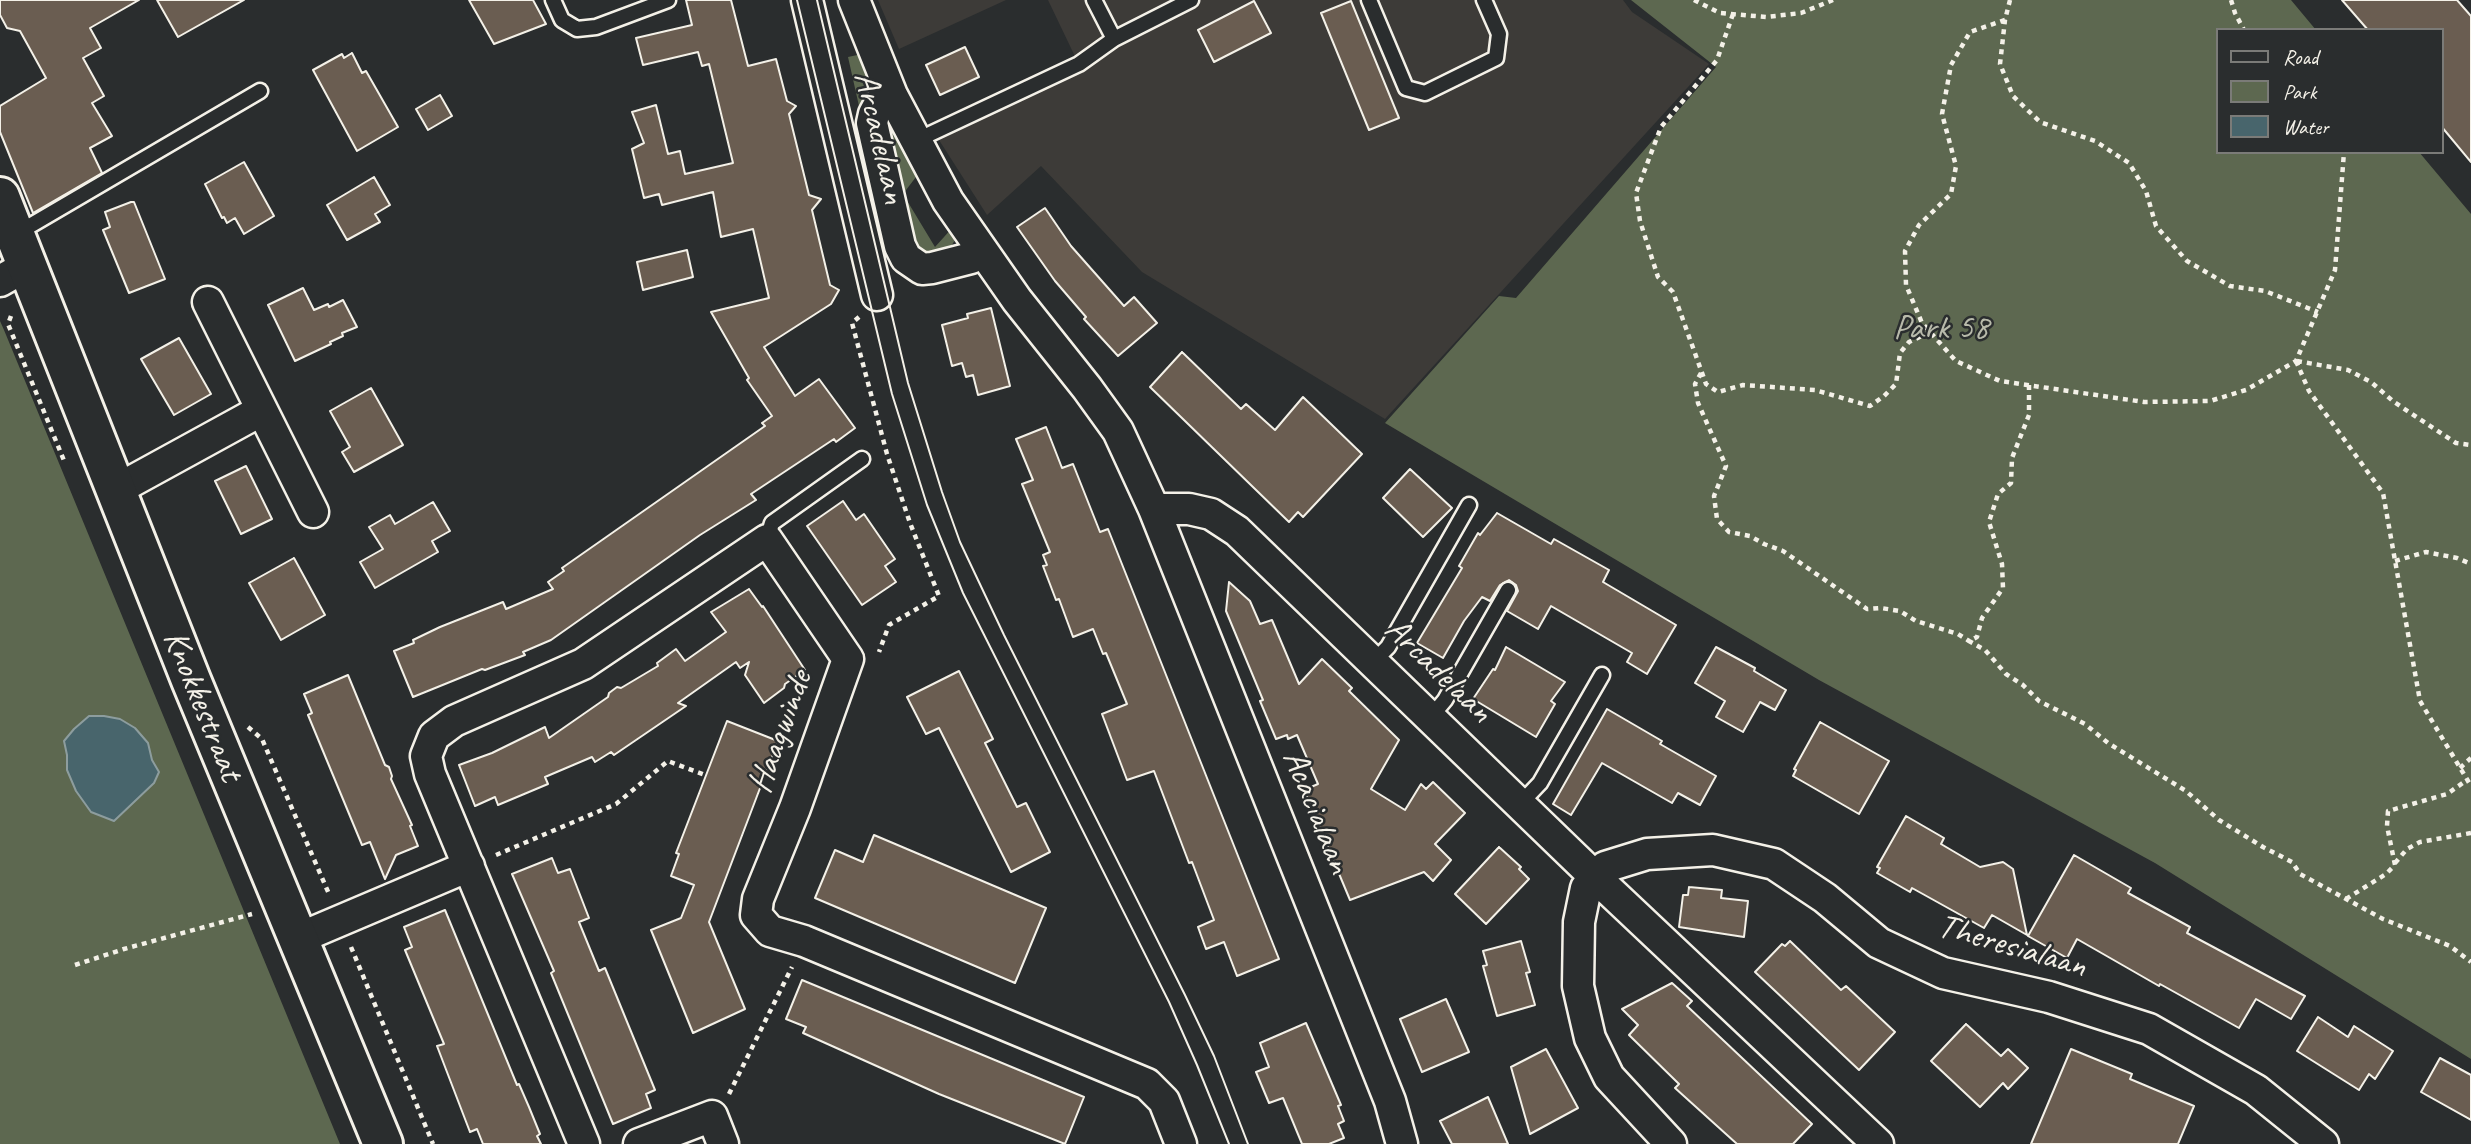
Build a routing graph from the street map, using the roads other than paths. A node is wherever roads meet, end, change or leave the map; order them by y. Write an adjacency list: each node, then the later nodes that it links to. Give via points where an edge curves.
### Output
1 (553, 0): 2 (lane, via 562,20 576,29 596,27)
2 (668, 0)
3 (807, 0): 16 (street, Arcadelaan)
4 (854, 0): 11 (street, Arcadelaan)
5 (1094, 0): 9 (lane)
6 (1191, 0): 9 (lane)
7 (1369, 0): 8 (lane, via 1406,88 1425,93 1496,58 1499,34)
8 (1485, 0)
9 (1114, 39): 12 (lane, via 1079,64)
10 (260, 90): 15 (lane)
11 (892, 95): 12 (street, Arcadelaan); 14 (street, Arcadelaan, via 881,101 872,123 906,258 922,269 932,268 971,258)
12 (915, 141): 14 (street, Arcadelaan)
13 (0, 197): 15 (street, Knokkestraat)
14 (981, 250): 22 (street, Arcadelaan, via 1118,431)
15 (14, 260): 20 (street, Knokkestraat)
16 (877, 295)
17 (208, 302): 18 (street)
18 (262, 410): 20 (street); 23 (street)
19 (862, 459): 24 (lane, via 772,523)
20 (116, 491): 32 (street, Knokkestraat)
21 (1469, 505): 26 (lane, via 1388,647)
22 (1153, 509): 26 (street, Arcadelaan, via 1210,514 1237,531); 38 (street, Acacialaan, via 1390,1101)
23 (313, 512)
24 (767, 540): 30 (street, via 583,664 454,720 434,736 426,756 430,774); 37 (street, Haagwinde, via 848,659 758,899 756,915 770,931 804,941 1147,1084 1164,1101)
25 (1508, 590): 28 (lane)
26 (1373, 662): 28 (street, Arcadelaan)
27 (1602, 675): 29 (lane, via 1541,783)
28 (1430, 718): 29 (street, Arcadelaan)
29 (1520, 804): 31 (street, Arcadelaan)
30 (469, 866): 32 (street); 34 (street)
31 (1595, 877): 39 (street, via 1586,888 1578,922 1578,986 1590,1038 1609,1077); 40 (street, Arcadelaan); 41 (street, Theresialaan, via 1605,867 1647,854 1713,850 1774,864 1879,943 1943,973 2049,997 2149,1029 2256,1090)
32 (296, 939): 33 (street, Knokkestraat)
33 (383, 1144)
34 (584, 1144)
35 (639, 1144): 36 (street, via 712,1116)
36 (723, 1144)
37 (1181, 1144)
38 (1402, 1144)
39 (1671, 1144)
40 (1878, 1144)
41 (2323, 1144)

